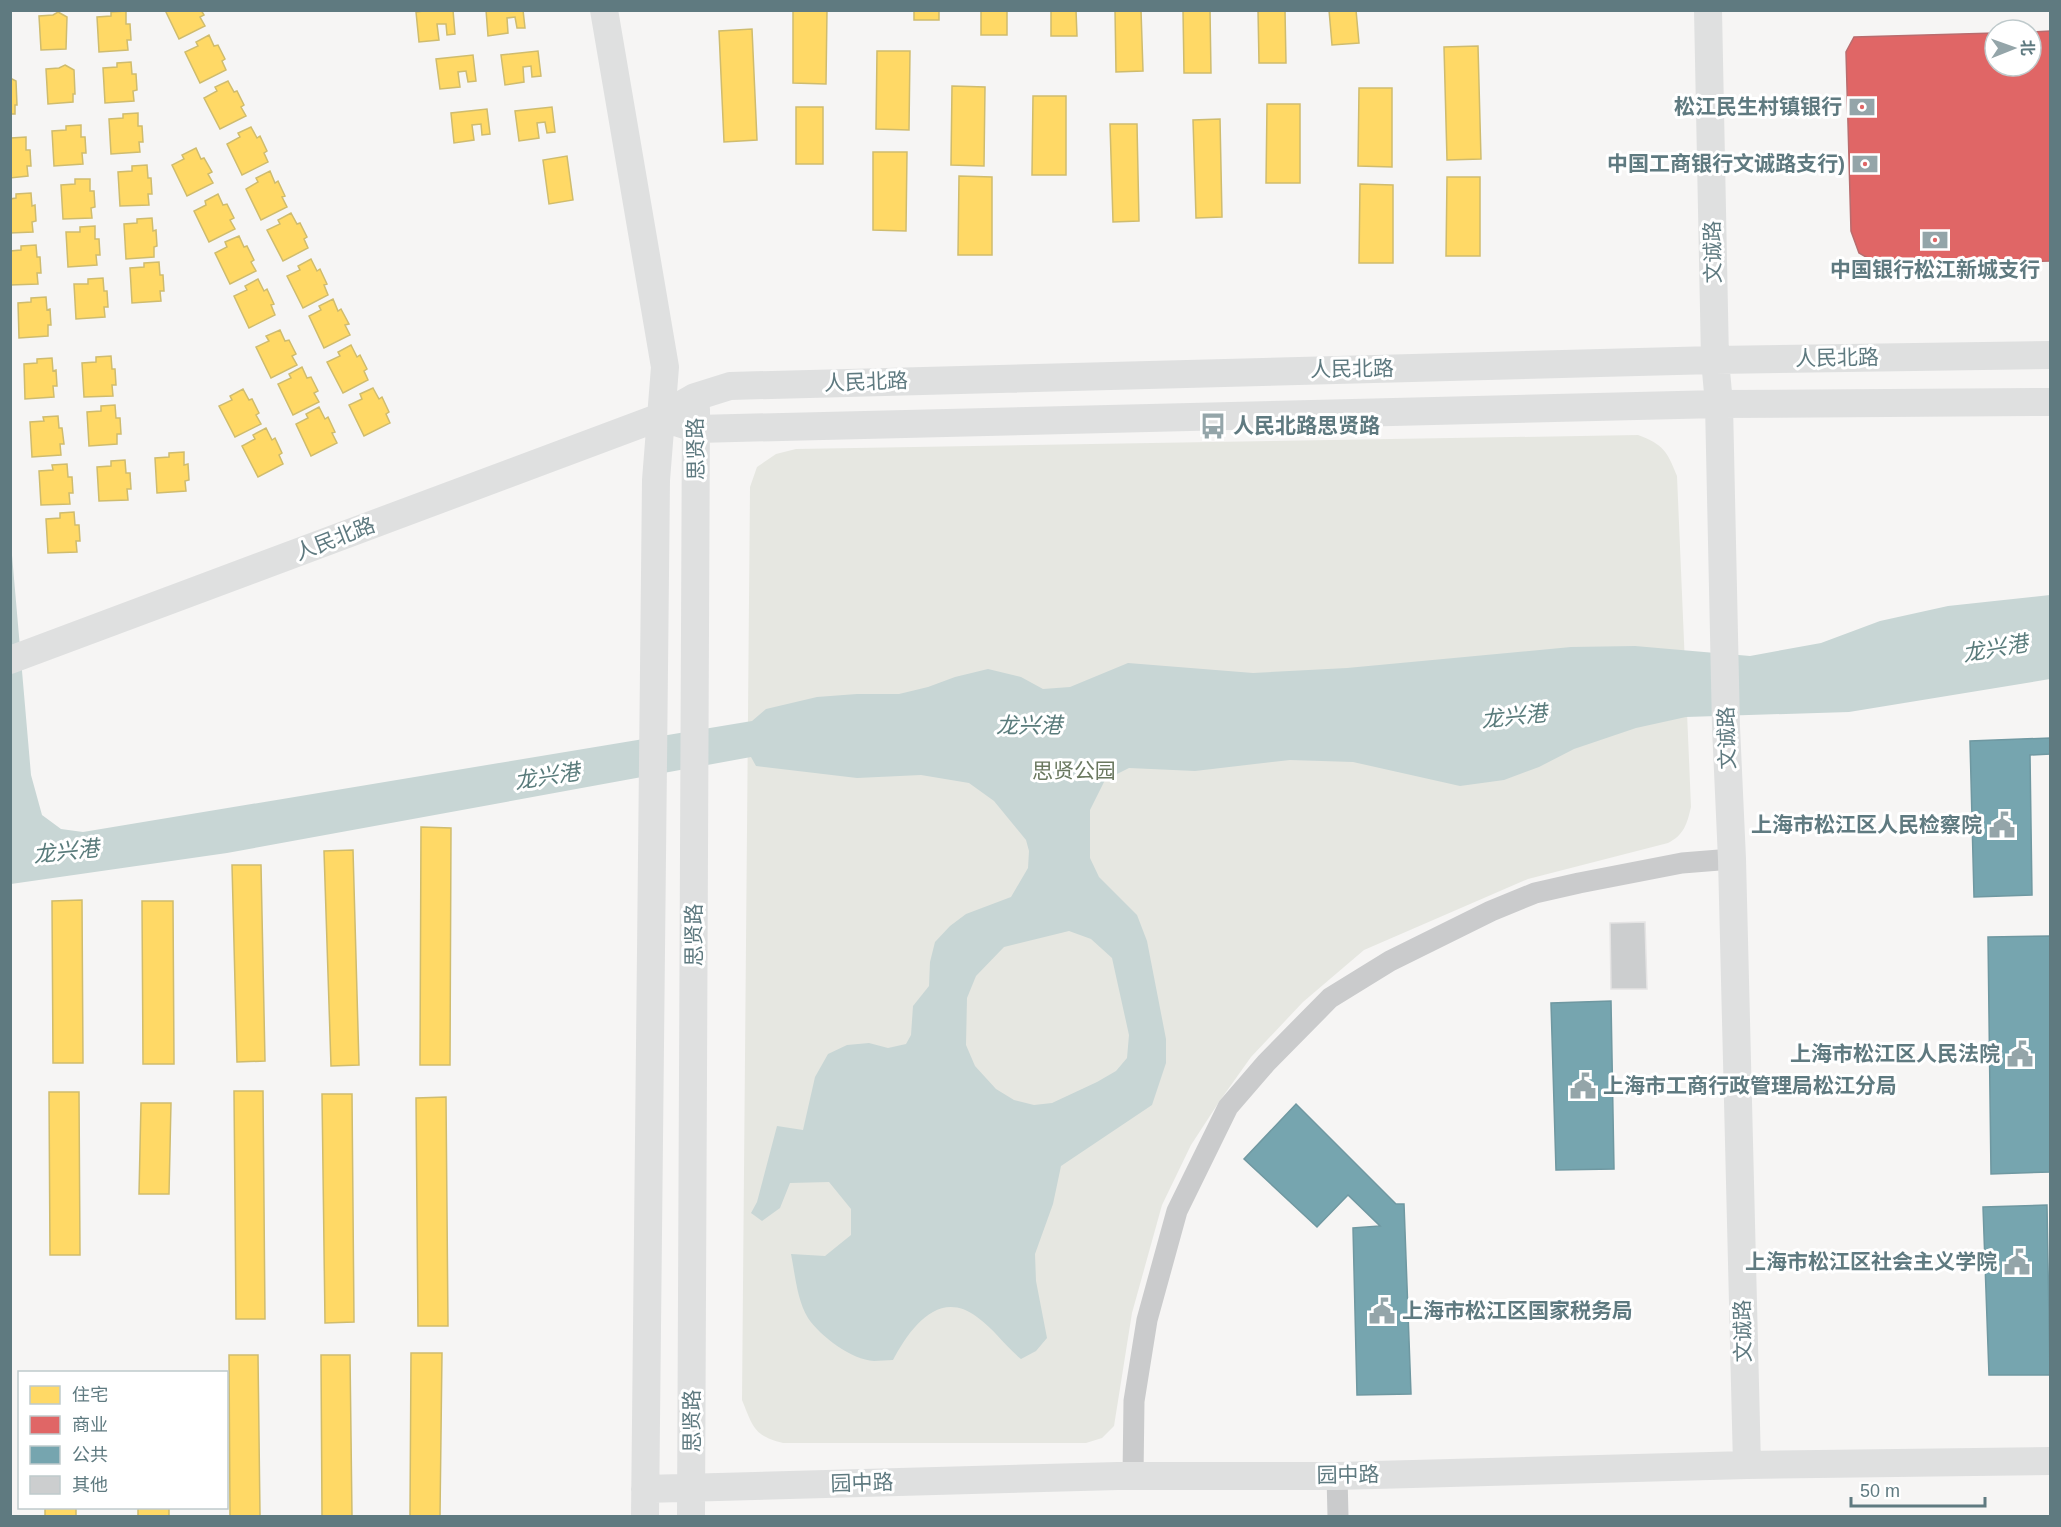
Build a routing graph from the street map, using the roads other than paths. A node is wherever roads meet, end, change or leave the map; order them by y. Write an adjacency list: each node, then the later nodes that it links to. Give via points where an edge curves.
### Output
1 (604, 10): 5 (main road, 思贤路)
2 (1708, 10): 4 (main road, 文诚路)
3 (2050, 355): 4 (main road, 人民北路)
4 (1715, 360): 6 (main road, 人民北路, via 730,386); 8 (main road, 文诚路)
5 (665, 367): 6 (main road, 思贤路); 9 (main road, 思贤路)
6 (695, 397): 9 (main road, 人民北路); 10 (main road, 思贤路)
7 (2050, 402): 8 (main road, 人民北路)
8 (1719, 404): 10 (main road, 人民北路); 12 (main road, 文诚路)
9 (660, 417): 10 (main road, 人民北路); 11 (main road, 人民北路); 18 (main road, 思贤路, via 656,480)
10 (697, 429): 17 (main road, 思贤路)
11 (16, 658)
12 (1732, 859): 14 (main road, 文诚路); 15 (street, via 1682,863 1579,883 1535,893 1491,911 1390,961 1330,998 1266,1063 1228,1107 1177,1211 1147,1320 1134,1401)
13 (2050, 1461): 14 (main road, 园中路)
14 (1747, 1465): 16 (main road, 园中路)
15 (1133, 1476): 16 (main road, 园中路); 17 (main road, 园中路)
16 (1337, 1476): 20 (street)
17 (691, 1488): 18 (main road, 园中路); 19 (main road, 思贤路)
18 (645, 1503)
19 (691, 1516)
20 (1338, 1516)

